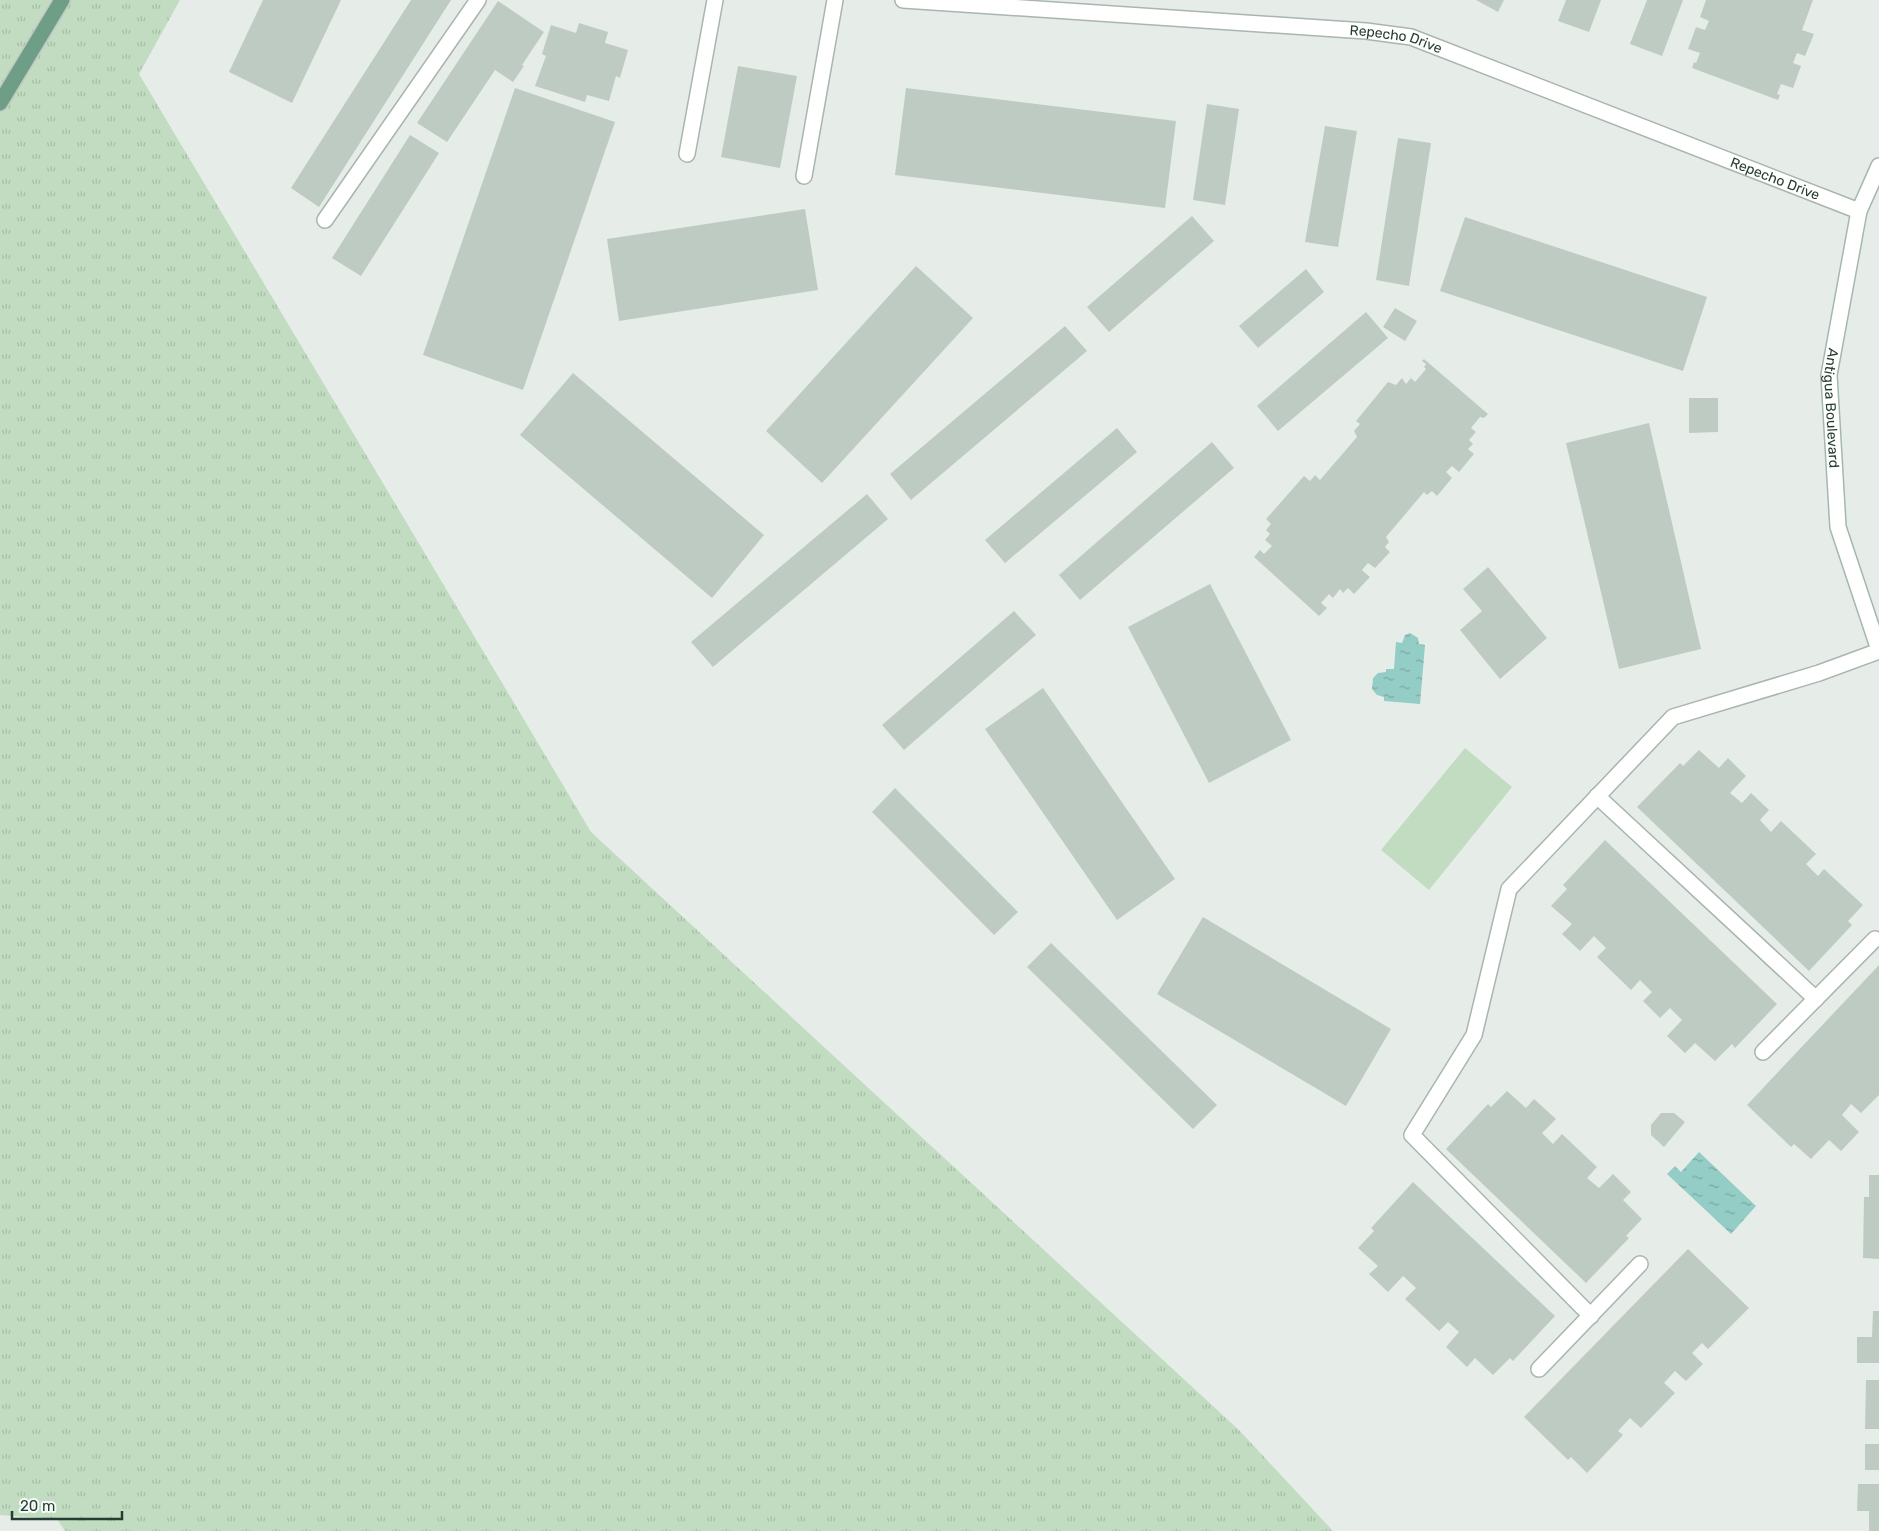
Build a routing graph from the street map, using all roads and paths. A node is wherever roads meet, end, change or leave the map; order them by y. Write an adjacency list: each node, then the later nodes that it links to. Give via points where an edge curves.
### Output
1 (62, 0): 6 (main road)
2 (478, 0): 11 (street)
3 (715, 0): 7 (street)
4 (835, 0): 9 (street)
5 (903, 0): 10 (street, Repecho Drive, via 1366,31 1411,37)
6 (0, 103)
7 (688, 154)
8 (1879, 166): 10 (street, Antigua Boulevard)
9 (804, 176)
10 (1859, 211): 12 (street, Antigua Boulevard, via 1829,375 1838,527)
11 (325, 220)
12 (1879, 650): 13 (street, via 1819,673 1673,717)
13 (1597, 796): 15 (street); 18 (street, via 1509,888 1474,1035 1412,1135)
14 (1876, 939): 15 (street)
15 (1816, 999): 16 (street)
16 (1763, 1052)
17 (1640, 1264): 18 (street)
18 (1592, 1316): 19 (street)
19 (1539, 1369)

